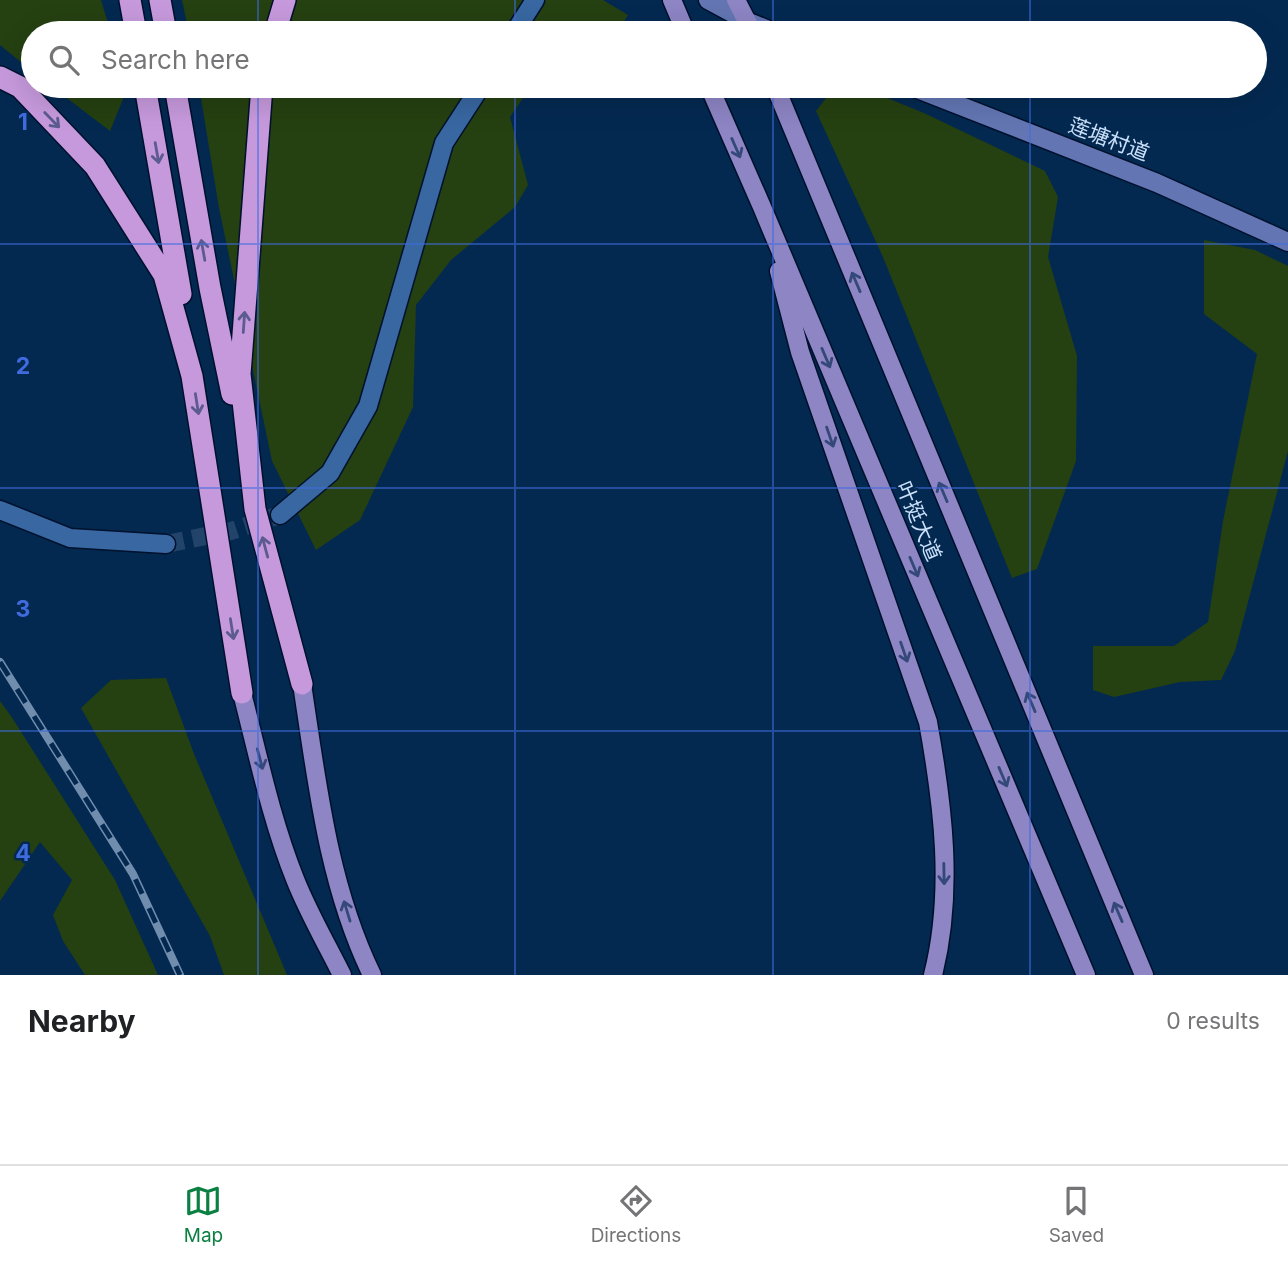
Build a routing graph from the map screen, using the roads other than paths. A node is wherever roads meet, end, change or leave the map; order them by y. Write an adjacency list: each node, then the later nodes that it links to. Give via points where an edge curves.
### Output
1 (130, 0): 8 (highway)
2 (160, 0): 9 (highway)
3 (285, 0): 10 (highway)
4 (535, 0): 11 (street)
5 (672, 0): 12 (main road)
6 (708, 0): 13 (main road)
7 (736, 0): 14 (main road)
8 (134, 21)
9 (164, 21)
10 (279, 21)
11 (522, 21)
12 (681, 21)
13 (740, 21)
14 (747, 21)
15 (0, 77): 16 (highway, one-way to 16)
16 (21, 89)
17 (30, 98): 27 (highway, one-way to 27, via 95,166 164,275)
18 (147, 98): 27 (highway, one-way to 27)
19 (177, 98): 28 (highway, one-way to 19)
20 (261, 98): 28 (highway, one-way to 20, via 240,374)
21 (473, 98): 30 (street, via 444,143 368,406 330,473)
22 (714, 98): 25 (main road, 叶挺大道, one-way to 25)
23 (780, 98): 40 (main road, 叶挺大道, one-way to 23)
24 (941, 98): 26 (main road, 莲塘村道, via 1157,183)
25 (762, 207): 38 (main road, one-way to 38, via 800,352 928,722 944,843 945,898); 39 (main road, 叶挺大道, one-way to 39)
26 (1288, 242)
27 (192, 376): 33 (highway, one-way to 33)
28 (255, 509): 32 (highway, one-way to 28)
29 (0, 510): 31 (street, via 70,538)
30 (280, 515)
31 (166, 544)
32 (302, 684): 34 (main road, one-way to 32, via 323,817)
33 (242, 693): 35 (main road, one-way to 35, via 295,878)
34 (358, 944): 36 (main road); 37 (main road)
35 (342, 974)
36 (372, 975)
37 (383, 975)
38 (933, 975)
39 (1086, 975)
40 (1144, 975)

